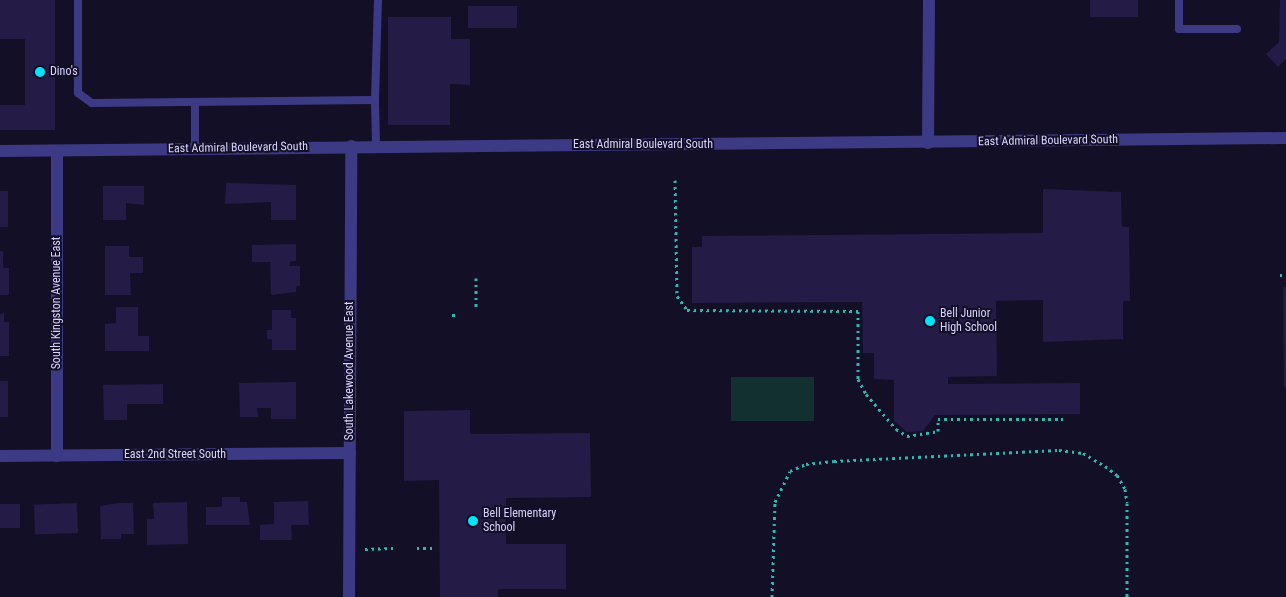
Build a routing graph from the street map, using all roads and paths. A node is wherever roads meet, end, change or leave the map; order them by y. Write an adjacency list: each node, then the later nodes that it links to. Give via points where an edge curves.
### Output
1 (78, 0): 7 (lane, via 78,93 92,103)
2 (378, 0): 6 (lane)
3 (929, 0): 9 (street)
4 (1179, 0): 5 (lane, via 1179,29)
5 (1237, 29)
6 (374, 100): 7 (lane); 10 (lane)
7 (195, 102): 12 (lane)
8 (1286, 138): 9 (street, East Admiral Boulevard South)
9 (928, 143): 10 (street, East Admiral Boulevard South)
10 (376, 145): 11 (street, East Admiral Boulevard South)
11 (351, 146): 12 (street, East Admiral Boulevard South); 23 (street, South Lakewood Avenue East)
12 (195, 148): 14 (street, East Admiral Boulevard South)
13 (0, 151): 14 (street, East Admiral Boulevard South)
14 (57, 151): 25 (street, South Kingston Avenue East)
15 (675, 180): 22 (path, via 677,296 687,310 858,311 858,379 896,429 907,436 938,431 938,419)
16 (1280, 275): 17 (path)
17 (1286, 275)
18 (476, 278): 19 (path)
19 (476, 309)
20 (452, 315): 21 (path)
21 (458, 315)
22 (1063, 419)
23 (350, 453): 25 (street, East 2nd Street South); 29 (street, South Lakewood Avenue East)
24 (0, 456): 25 (street, East 2nd Street South)
25 (57, 456)
26 (393, 548): 29 (path)
27 (417, 548): 28 (path)
28 (434, 548)
29 (349, 550): 30 (street, South Lakewood Avenue East)
30 (349, 597)
31 (772, 597): 32 (path, via 776,502 790,471 806,464 1059,450 1084,454 1105,466 1117,475 1125,489 1128,502)
32 (1127, 597)

